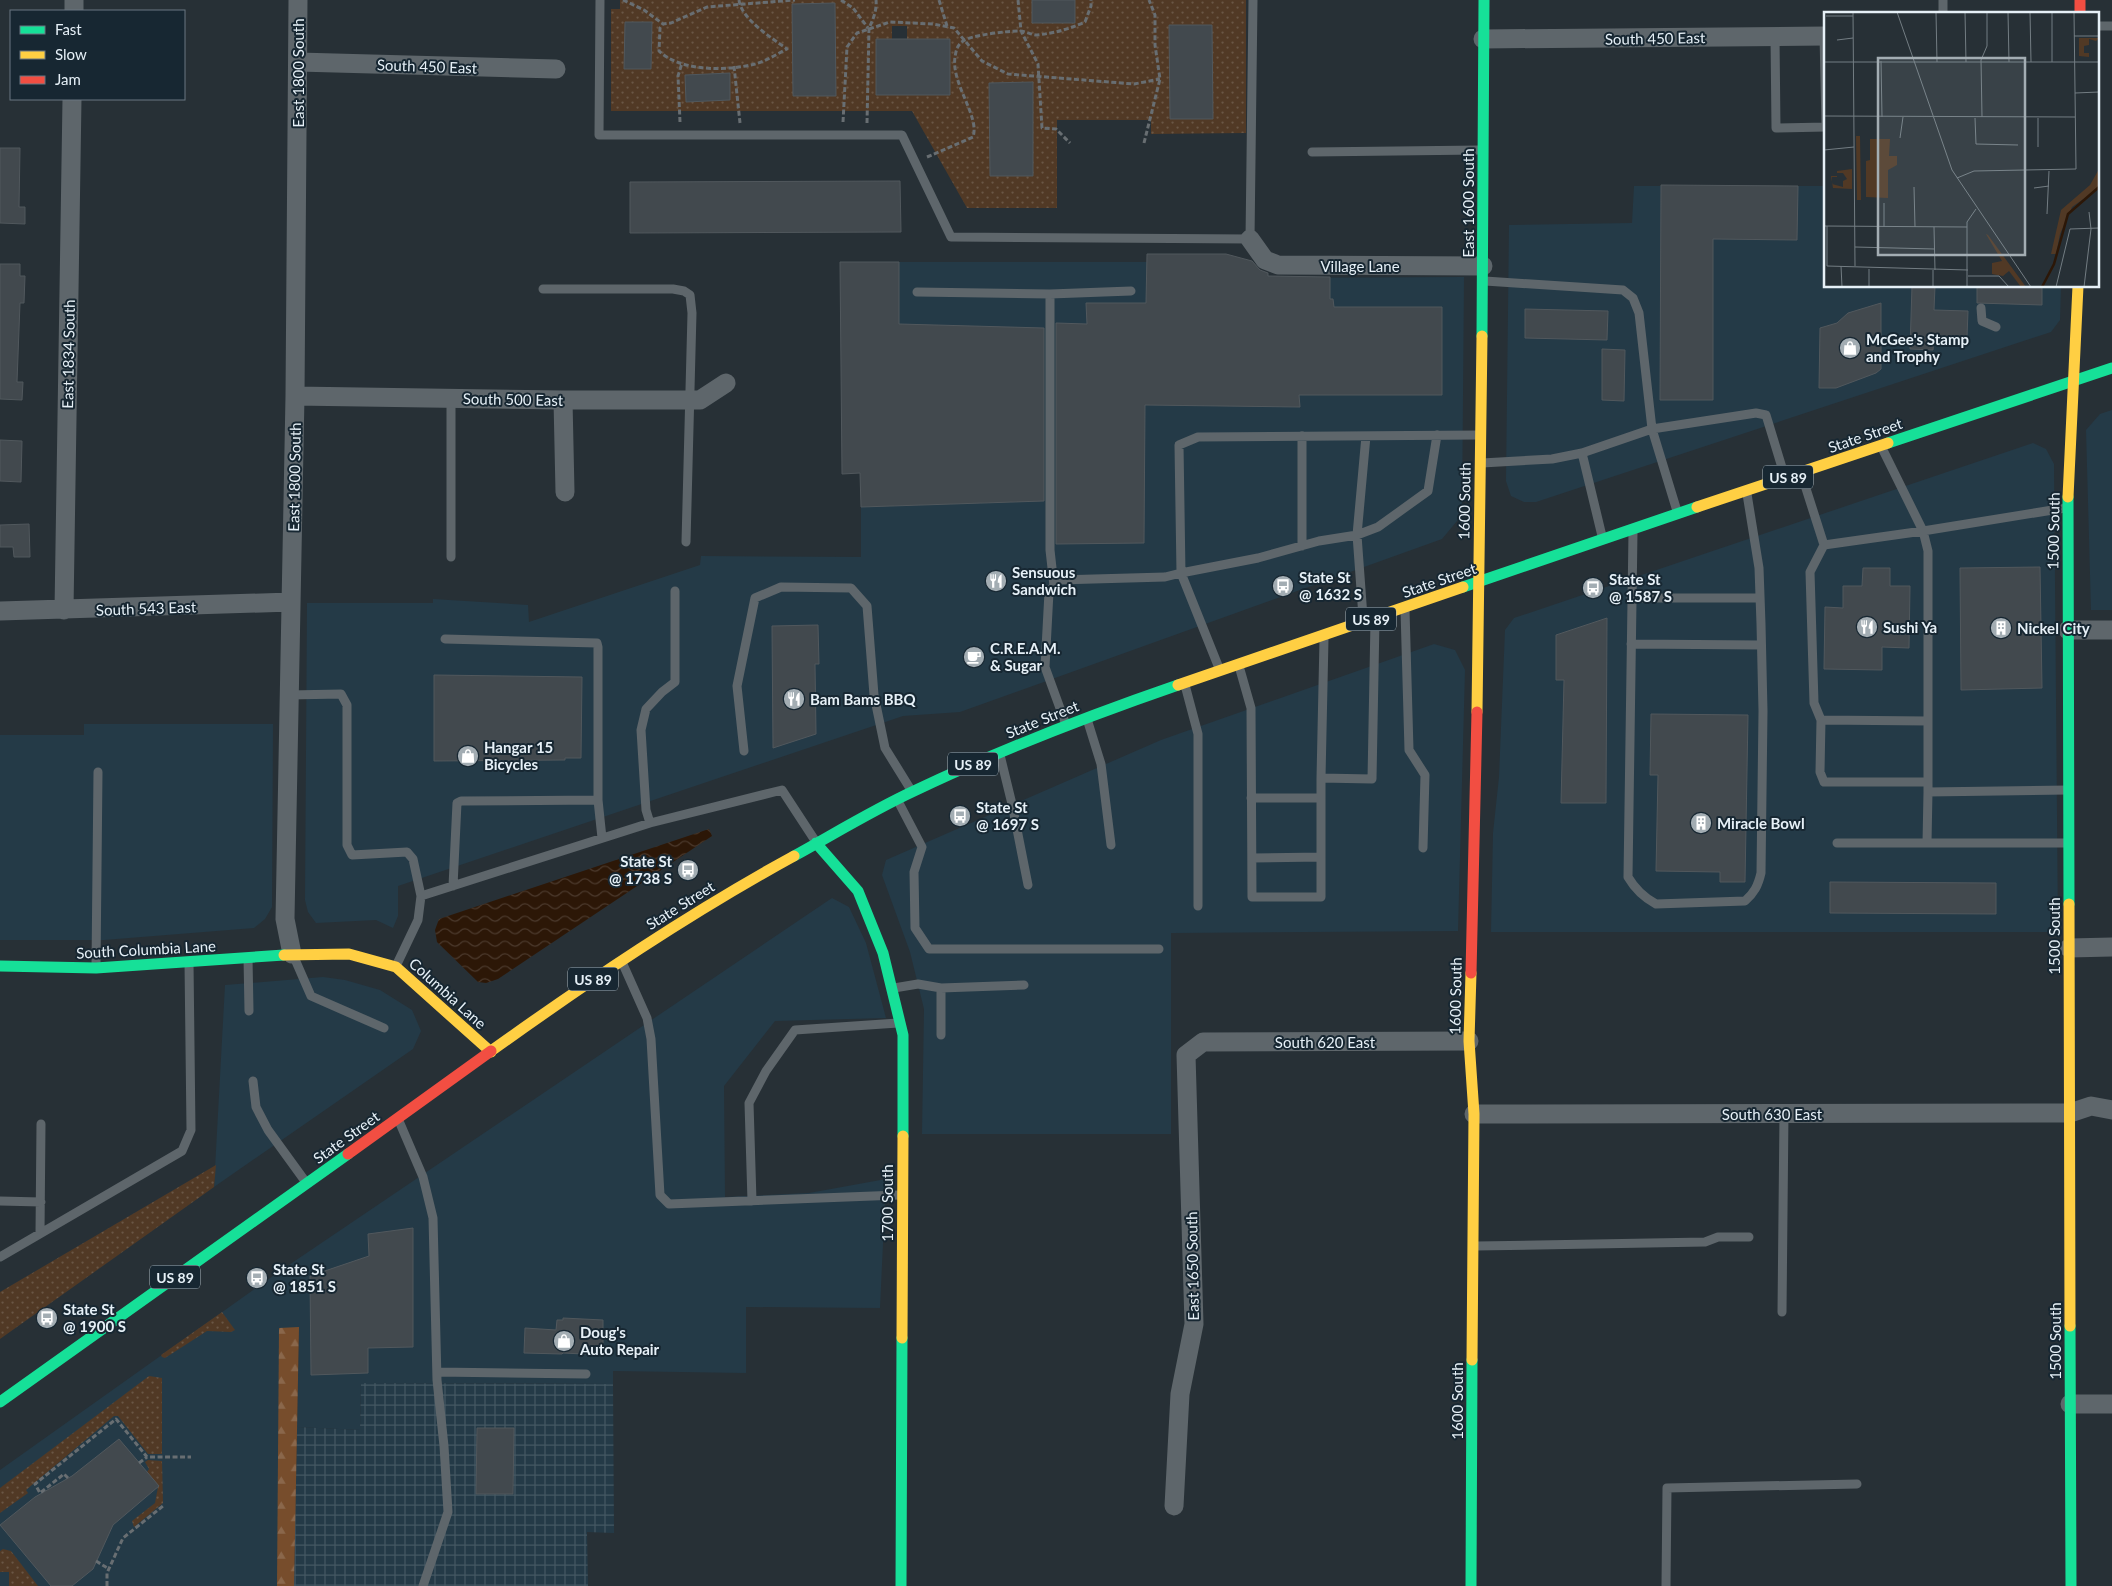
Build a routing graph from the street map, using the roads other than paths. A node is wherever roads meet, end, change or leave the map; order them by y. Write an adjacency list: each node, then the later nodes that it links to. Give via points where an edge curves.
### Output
1 (298, 0): 8 (street, East 1800 South)
2 (600, 0): 14 (lane, via 599,135 902,135 951,237)
3 (1253, 0): 14 (lane)
4 (1484, 0): 7 (street, East 1600 South)
5 (1775, 36): 6 (street, South 450 East); 7 (street, South 450 East); 11 (lane, via 1776,128)
6 (1824, 36)
7 (1483, 39): 12 (street, East 1600 South)
8 (298, 62): 9 (street, South 450 East); 26 (street, East 1800 South)
9 (556, 69)
10 (72, 100): 62 (street, East 1834 South)
11 (1824, 127)
12 (1483, 150): 13 (lane); 15 (street, East 1600 South)
13 (1312, 152)
14 (1250, 239): 15 (street, Village Lane, via 1265,260 1278,265)
15 (1483, 273): 30 (street, East 1600 South); 31 (lane, via 1623,290 1633,298 1639,313)
16 (2078, 288): 24 (street, 1500 South)
17 (543, 289): 29 (lane, via 673,288 688,293 692,304)
18 (1131, 291): 20 (lane)
19 (917, 292): 20 (lane)
20 (1050, 294): 55 (lane, via 1050,550)
21 (1981, 308): 22 (lane, via 1982,321)
22 (1996, 327)
23 (2112, 368): 24 (street, State Street / US 89)
24 (2073, 381): 36 (street, State Street / US 89); 43 (street, 1500 South)
25 (726, 383): 29 (street, South 500 East, via 700,400)
26 (295, 396): 27 (street, South 500 East); 59 (street, East 1800 South)
27 (451, 398): 28 (street, South 500 East); 52 (lane)
28 (563, 400): 29 (street, South 500 East); 42 (street)
29 (689, 400): 49 (lane)
30 (1480, 406): 33 (street, 1600 South)
31 (1652, 429): 37 (lane); 40 (lane, via 1756,412 1766,415); 44 (lane)
32 (1437, 435): 33 (lane); 35 (lane); 47 (lane, via 1428,490 1378,527)
33 (1480, 435): 38 (street, 1600 South)
34 (1302, 436): 35 (lane); 51 (lane); 53 (lane, via 1198,437 1179,445)
35 (1366, 436): 47 (lane)
36 (1880, 446): 39 (street, State Street / US 89); 46 (lane)
37 (1582, 453): 38 (lane, via 1552,459); 48 (lane)
38 (1479, 463): 54 (street, 1600 South)
39 (1801, 473): 40 (street, State Street / US 89); 50 (lane)
40 (1785, 478): 41 (street, State Street / US 89)
41 (1746, 491): 44 (street, State Street / US 89); 58 (lane, via 1759,568)
42 (565, 492)
43 (2068, 507): 46 (lane); 65 (street, 1500 South)
44 (1678, 513): 45 (street, State Street / US 89)
45 (1633, 530): 48 (street, State Street / US 89); 57 (lane)
46 (1923, 531): 50 (lane); 77 (lane, via 1928,551)
47 (1357, 534): 51 (lane); 64 (lane)
48 (1603, 540): 54 (street, State Street / US 89)
49 (686, 542)
50 (1824, 545): 76 (lane, via 1810,572 1814,702)
51 (1302, 546): 53 (lane)
52 (451, 557)
53 (1181, 573): 55 (lane, via 1058,580); 72 (lane)
54 (1477, 582): 60 (street, State Street / US 89); 122 (street, 1600 South)
55 (1054, 586): 78 (lane, via 1049,592 1045,666)
56 (675, 591): 91 (lane, via 675,682 646,709 641,730 646,810)
57 (1631, 598): 58 (lane); 69 (lane)
58 (1760, 598): 70 (lane)
59 (291, 602): 62 (street, South 543 East); 74 (street, East 1800 South)
60 (1404, 608): 63 (street, State Street / US 89); 98 (lane, via 1410,750 1424,776)
61 (0, 610): 62 (street, South 543 East)
62 (64, 610)
63 (1375, 617): 64 (street, State Street / US 89); 82 (lane, via 1372,779)
64 (1364, 621): 67 (street, State Street / US 89)
65 (2068, 630): 66 (street); 84 (street, 1500 South)
66 (2112, 630)
67 (1324, 634): 71 (street, State Street / US 89); 82 (lane)
68 (446, 639): 89 (lane, via 596,643)
69 (1631, 644): 70 (lane); 70 (lane, via 1628,877 1646,899 1656,904 1745,902 1759,884 1763,711)
70 (1761, 645)
71 (1239, 664): 72 (street, State Street / US 89); 87 (lane, via 1250,708)
72 (1220, 670): 73 (street, State Street / US 89)
73 (1184, 683): 75 (street, State Street / US 89); 104 (lane, via 1198,734)
74 (289, 696): 103 (lane, via 341,694 347,705 347,845 352,855 407,852 413,859); 108 (street, East 1800 South, via 285,919)
75 (1086, 717): 78 (street, State Street / US 89); 97 (lane, via 1101,764)
76 (1821, 720): 77 (lane); 83 (lane, via 1820,772 1824,782)
77 (1928, 721): 83 (lane)
78 (1066, 725): 80 (street, State Street / US 89)
79 (744, 751): 85 (lane, via 737,686 755,598 781,587 851,588 867,606 874,695 885,748)
80 (999, 753): 85 (street, State Street / US 89); 101 (lane)
81 (98, 772): 114 (lane)
82 (1321, 778): 88 (lane)
83 (1928, 782): 86 (lane)
84 (2068, 790): 86 (lane); 96 (street, 1500 South)
85 (912, 792): 90 (street, State Street / US 89)
86 (1928, 792): 95 (lane)
87 (1250, 798): 88 (lane); 100 (lane)
88 (1321, 798): 99 (lane)
89 (598, 800): 92 (lane); 102 (lane, via 457,803)
90 (898, 800): 93 (street, State Street / US 89); 107 (lane, via 922,847 914,872 915,928 929,949)
91 (650, 823): 92 (lane); 93 (lane, via 782,790)
92 (602, 838): 102 (lane)
93 (816, 843): 110 (street, State Street / US 89, via 741,885); 116 (street, 1700 South, via 858,891 884,952)
94 (1837, 843): 95 (lane)
95 (1927, 843): 96 (lane)
96 (2069, 843): 106 (street, 1500 South)
97 (1111, 845)
98 (1423, 848)
99 (1321, 857): 100 (lane); 100 (lane, via 1322,898 1252,897)
100 (1252, 858)
101 (1028, 885)
102 (453, 886): 103 (lane)
103 (420, 896): 113 (lane, via 418,920)
104 (1198, 906)
105 (2112, 947): 106 (street)
106 (2069, 948): 127 (street, 1500 South)
107 (1159, 949)
108 (292, 954): 109 (street, South Columbia Lane); 113 (street, Columbia Lane, via 349,954); 120 (lane, via 311,996)
109 (248, 958): 111 (street, South Columbia Lane); 118 (lane)
110 (621, 960): 123 (street, State Street / US 89); 135 (lane, via 647,1018 651,1039 660,1195 669,1204)
111 (189, 962): 114 (street, South Columbia Lane); 137 (lane, via 191,1130 182,1151)
112 (0, 966): 114 (street, South Columbia Lane)
113 (396, 967): 123 (street, Columbia Lane)
114 (96, 968)
115 (1024, 986): 117 (lane)
116 (892, 988): 117 (lane, via 918,984); 119 (street, 1700 South)
117 (941, 988): 121 (lane)
118 (249, 1011)
119 (900, 1023): 133 (street, 1700 South, via 903,1034); 135 (lane, via 796,1030 749,1103)
120 (384, 1028)
121 (941, 1034)
122 (1468, 1041): 124 (street, South 620 East, via 1203,1042); 128 (street, 1600 South)
123 (491, 1052): 130 (street, State Street / US 89)
124 (1186, 1055): 148 (street, East 1650 South, via 1194,1324 1180,1394)
125 (253, 1081): 132 (lane, via 256,1107)
126 (2112, 1110): 127 (street, South 630 East, via 2091,1106)
127 (2070, 1113): 129 (street, South 630 East); 145 (street, 1500 South)
128 (1474, 1114): 129 (street, South 630 East); 139 (street, 1600 South)
129 (1784, 1114): 141 (lane)
130 (398, 1118): 132 (street, State Street / US 89); 142 (lane, via 423,1177 433,1218)
131 (41, 1124): 136 (lane)
132 (306, 1184): 144 (street, State Street / US 89)
133 (902, 1195): 135 (lane); 150 (street, 1700 South)
134 (0, 1201): 136 (lane)
135 (752, 1201)
136 (41, 1202): 137 (lane)
137 (40, 1233): 140 (lane)
138 (1749, 1237): 139 (lane, via 1718,1238 1705,1242)
139 (1473, 1246): 151 (street, 1600 South)
140 (0, 1257)
141 (1782, 1312)
142 (437, 1372): 143 (lane); 149 (lane, via 448,1512)
143 (586, 1374)
144 (0, 1402)
145 (2070, 1404): 146 (street); 153 (street, 1500 South)
146 (2112, 1404)
147 (1857, 1484): 152 (lane, via 1667,1488)
148 (1174, 1506)
149 (423, 1586)
150 (901, 1586)
151 (1471, 1586)
152 (1666, 1586)
153 (2071, 1586)

